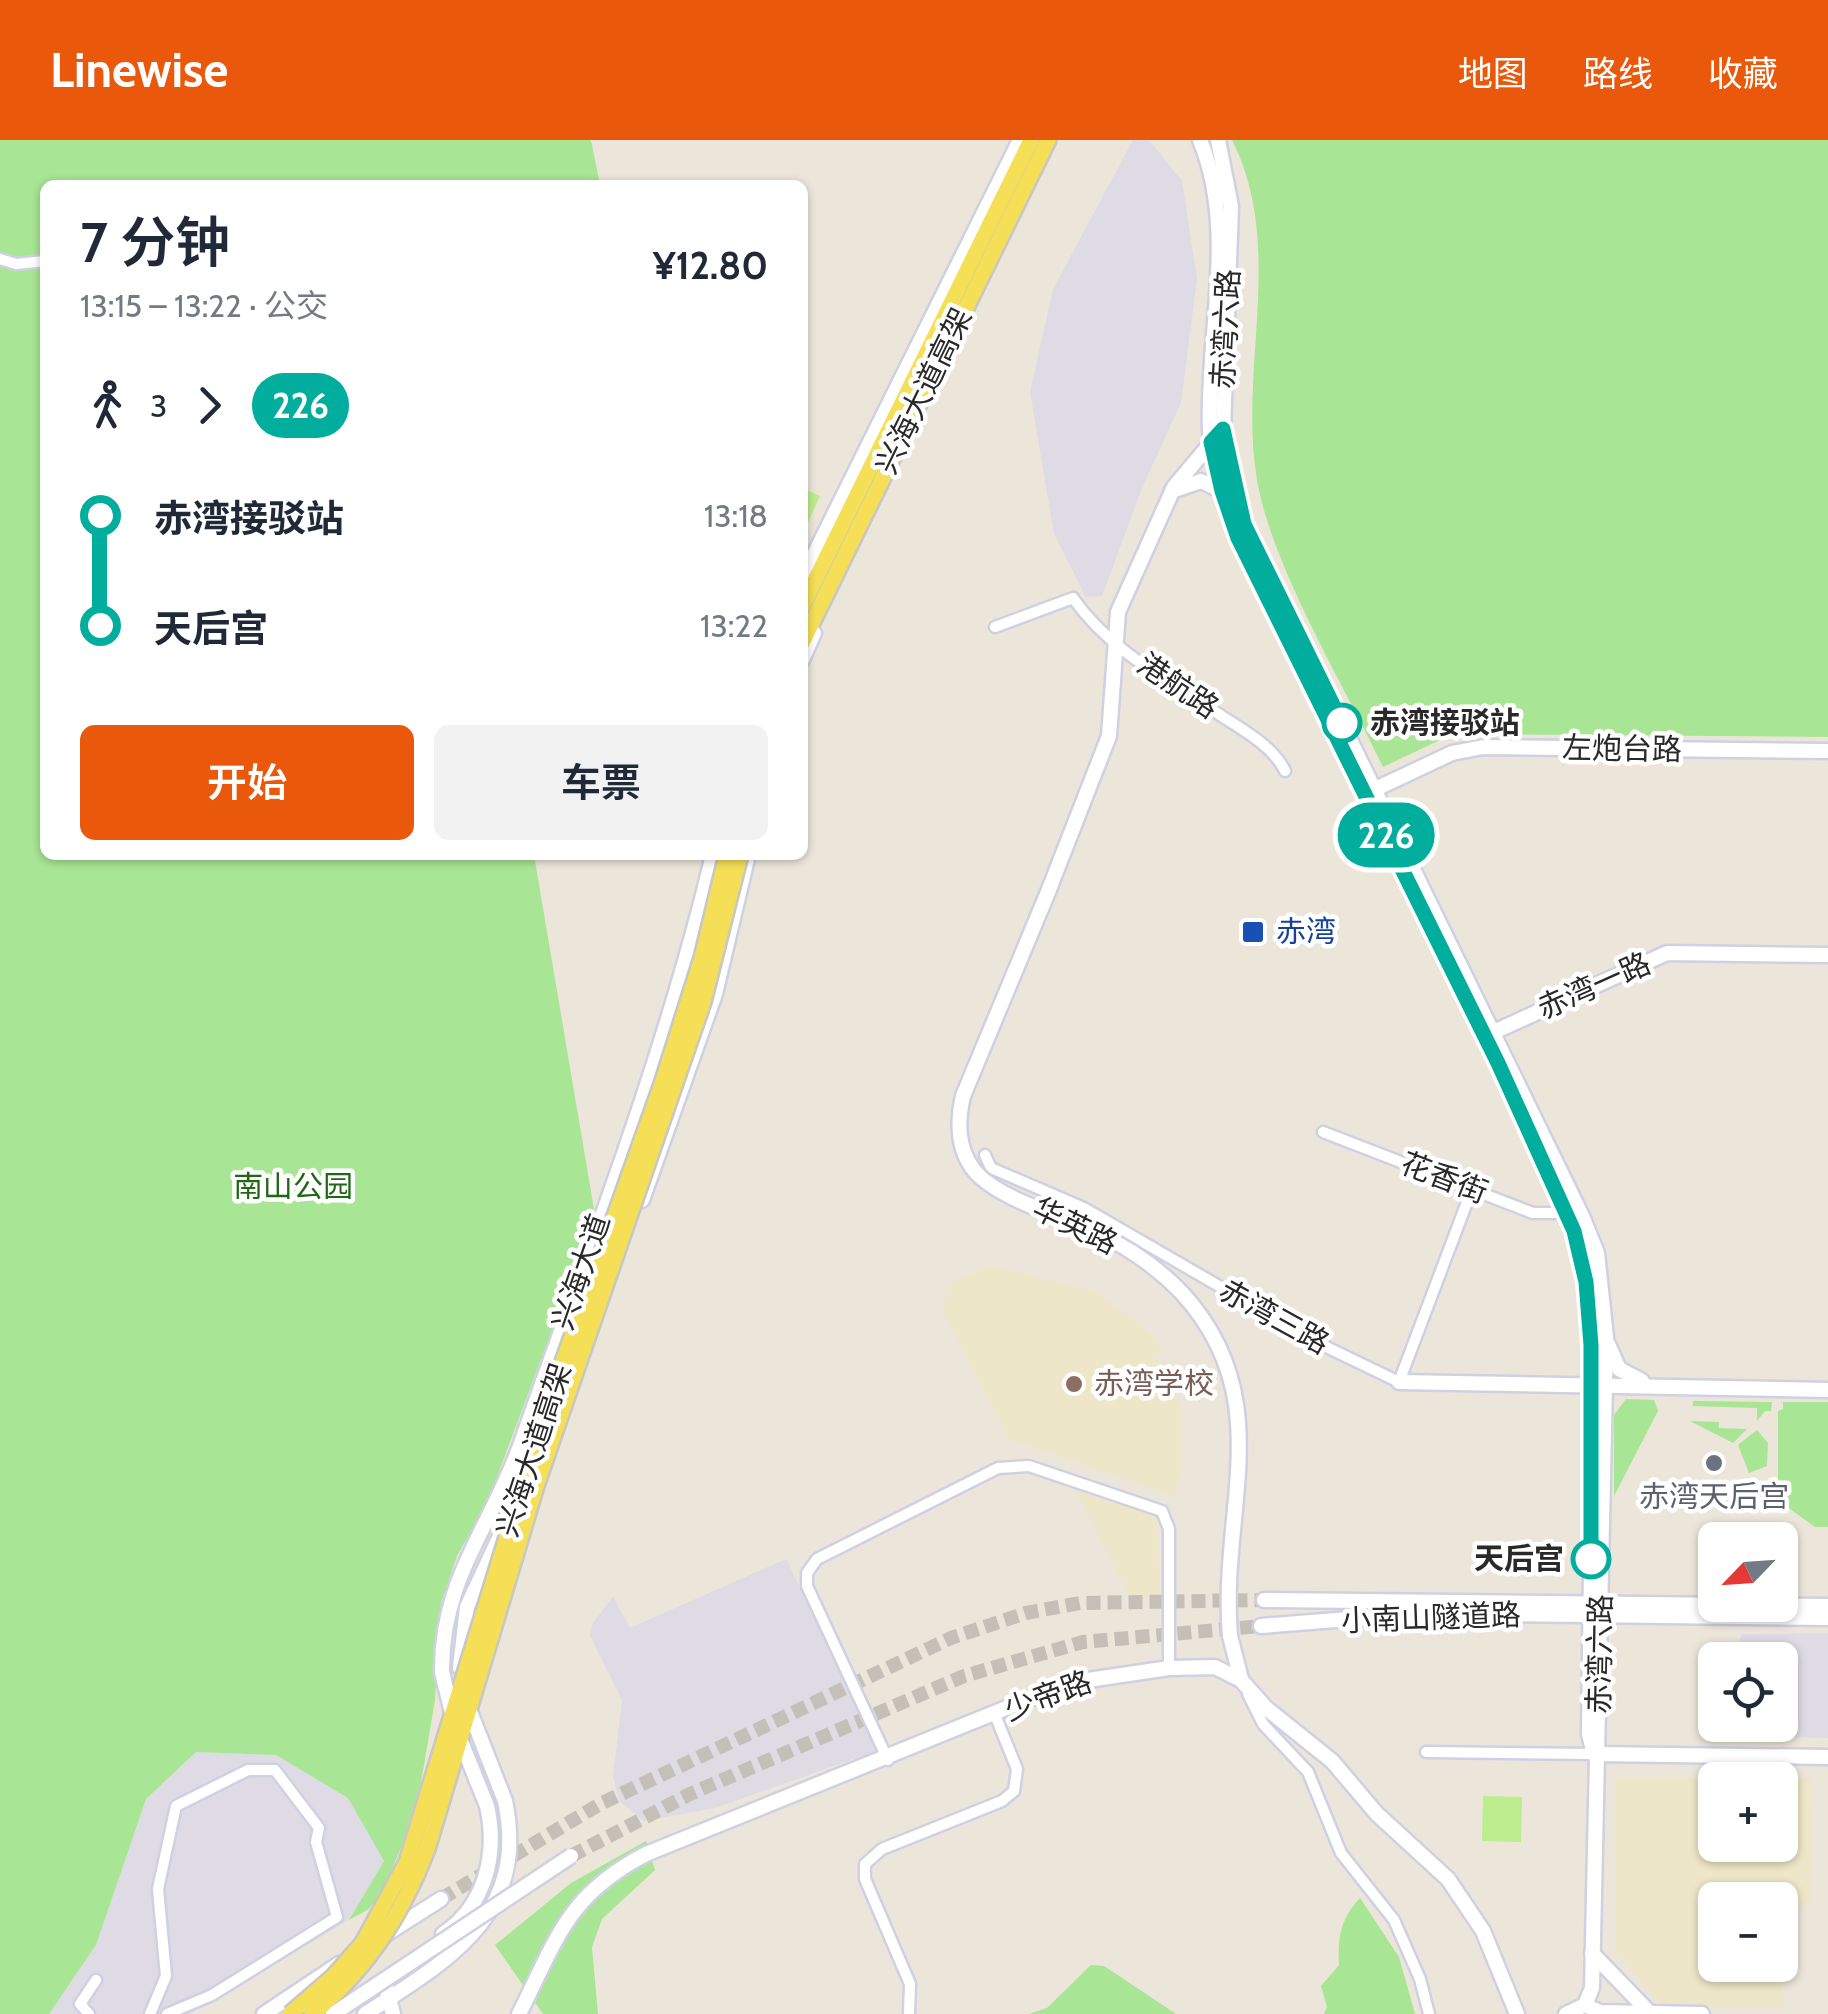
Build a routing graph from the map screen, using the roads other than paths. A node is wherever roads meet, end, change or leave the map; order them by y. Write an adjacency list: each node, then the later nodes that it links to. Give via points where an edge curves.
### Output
1 (1020, 140): 12 (street)
2 (1031, 140): 13 (main road, 兴海大道高架)
3 (1052, 140): 15 (main road, 兴海大道高架); 17 (street)
4 (1200, 140): 9 (street, 赤湾六路, via 1218,229)
5 (1223, 142): 8 (street, 赤湾六路, via 1230,206)
6 (0, 259): 7 (street)
7 (40, 262)
8 (1223, 429): 9 (street, 华英路); 20 (street, 赤湾六路, via 1228,471 1249,536)
9 (1211, 442): 10 (street, 华英路); 11 (street, 赤湾六路)
10 (1172, 491): 11 (street, via 1201,481); 16 (street, 华英路, via 1118,612)
11 (1222, 491): 20 (street, 赤湾六路, via 1253,572)
12 (808, 567)
13 (808, 595)
14 (995, 627): 16 (street, 港航路, via 1074,598)
15 (808, 631)
16 (1114, 642): 19 (street, 港航路, via 1246,732); 43 (street, 华英路, bridge, via 1108,736 962,1096 958,1125 962,1147 985,1181 1152,1266 1212,1334 1232,1379 1242,1439 1229,1574 1230,1636)
17 (808, 646)
18 (1828, 751): 20 (street, 左炮台路, via 1483,747 1452,752)
19 (1285, 770)
20 (1371, 791): 26 (street, 赤湾六路)
21 (712, 860): 52 (street, 兴海大道, bridge, via 681,988 519,1448 450,1596 442,1672 487,1806 490,1854 475,1903 449,1930)
22 (726, 860): 62 (main road, 兴海大道高架, bridge, via 673,1051 548,1404 407,1862 363,1943)
23 (739, 860): 63 (main road, 兴海大道高架, bridge, via 703,1002 536,1486 427,1849 381,1941)
24 (747, 860): 54 (street, 兴海大道, bridge, via 715,994 682,1093 566,1399 473,1589 462,1625 460,1668 474,1724 506,1800 509,1861 487,1917 452,1956)
25 (1828, 954): 26 (street, 赤湾一路, via 1666,954)
26 (1489, 1034): 30 (street, 赤湾六路); 31 (street, 赤湾六路, via 1592,1240)
27 (1324, 1132): 29 (street, 花香街)
28 (985, 1155): 32 (street, 赤湾三路, via 991,1168 1084,1208 1314,1341)
29 (1472, 1189): 30 (street, 花香街, via 1533,1213); 32 (street)
30 (1566, 1212): 34 (street, 赤湾六路, via 1586,1282)
31 (1606, 1337): 33 (street, via 1620,1368); 34 (street, 赤湾六路)
32 (1399, 1382): 34 (street, 赤湾三路)
33 (1652, 1385): 34 (street, 赤湾三路); 35 (street, 赤湾三路)
34 (1600, 1387): 35 (street, 赤湾三路); 39 (street, 赤湾六路)
35 (1787, 1389): 36 (street)
36 (1828, 1390)
37 (1264, 1600): 39 (street, 小南山隧道路)
38 (1828, 1606): 39 (street)
39 (1596, 1610): 40 (street); 41 (street, 小南山隧道路); 46 (street, 赤湾六路, via 1589,1734)
40 (1828, 1618)
41 (1261, 1626)
42 (1169, 1668): 43 (street, 少帝路, via 1215,1667); 44 (street, 少帝路, via 1068,1683); 48 (street, via 1170,1539 1162,1511 1029,1466 998,1468 817,1558 807,1573 807,1586)
43 (1241, 1680): 69 (street, 华英路, via 1263,1724 1312,1779 1341,1853 1400,1931); 70 (street, via 1448,1879 1483,1931)
44 (996, 1715): 48 (street, 少帝路); 68 (street, via 1017,1770 1014,1791 882,1849 865,1864 865,1879 910,1984)
45 (1426, 1752): 46 (street)
46 (1595, 1754): 47 (street); 51 (street, 赤湾六路)
47 (1828, 1757)
48 (888, 1760): 56 (street, 少帝路, via 682,1838 609,1874 572,1908)
49 (571, 1856): 65 (street, bridge)
50 (441, 1899): 61 (street)
51 (1592, 1952): 55 (street, 赤湾六路); 57 (street)
52 (381, 1976): 54 (street); 64 (street, 兴海大道)
53 (96, 1980): 58 (street, via 80,2004)
54 (391, 1997): 66 (street, 兴海大道); 67 (street)
55 (1586, 2005): 57 (street, via 1600,2012); 71 (street)
56 (520, 2013)
57 (1650, 2013): 72 (street)
58 (89, 2014)
59 (150, 2014): 60 (street, via 166,1976 158,1889 176,1806 248,1770 275,1770 318,1828 316,1842 338,1917 212,1995)
60 (167, 2014)
61 (264, 2014)
62 (290, 2014)
63 (312, 2014)
64 (324, 2014)
65 (334, 2014)
66 (365, 2014)
67 (394, 2014)
68 (909, 2014)
69 (1429, 2014)
70 (1517, 2014)
71 (1566, 2014)
72 (1702, 2014)

